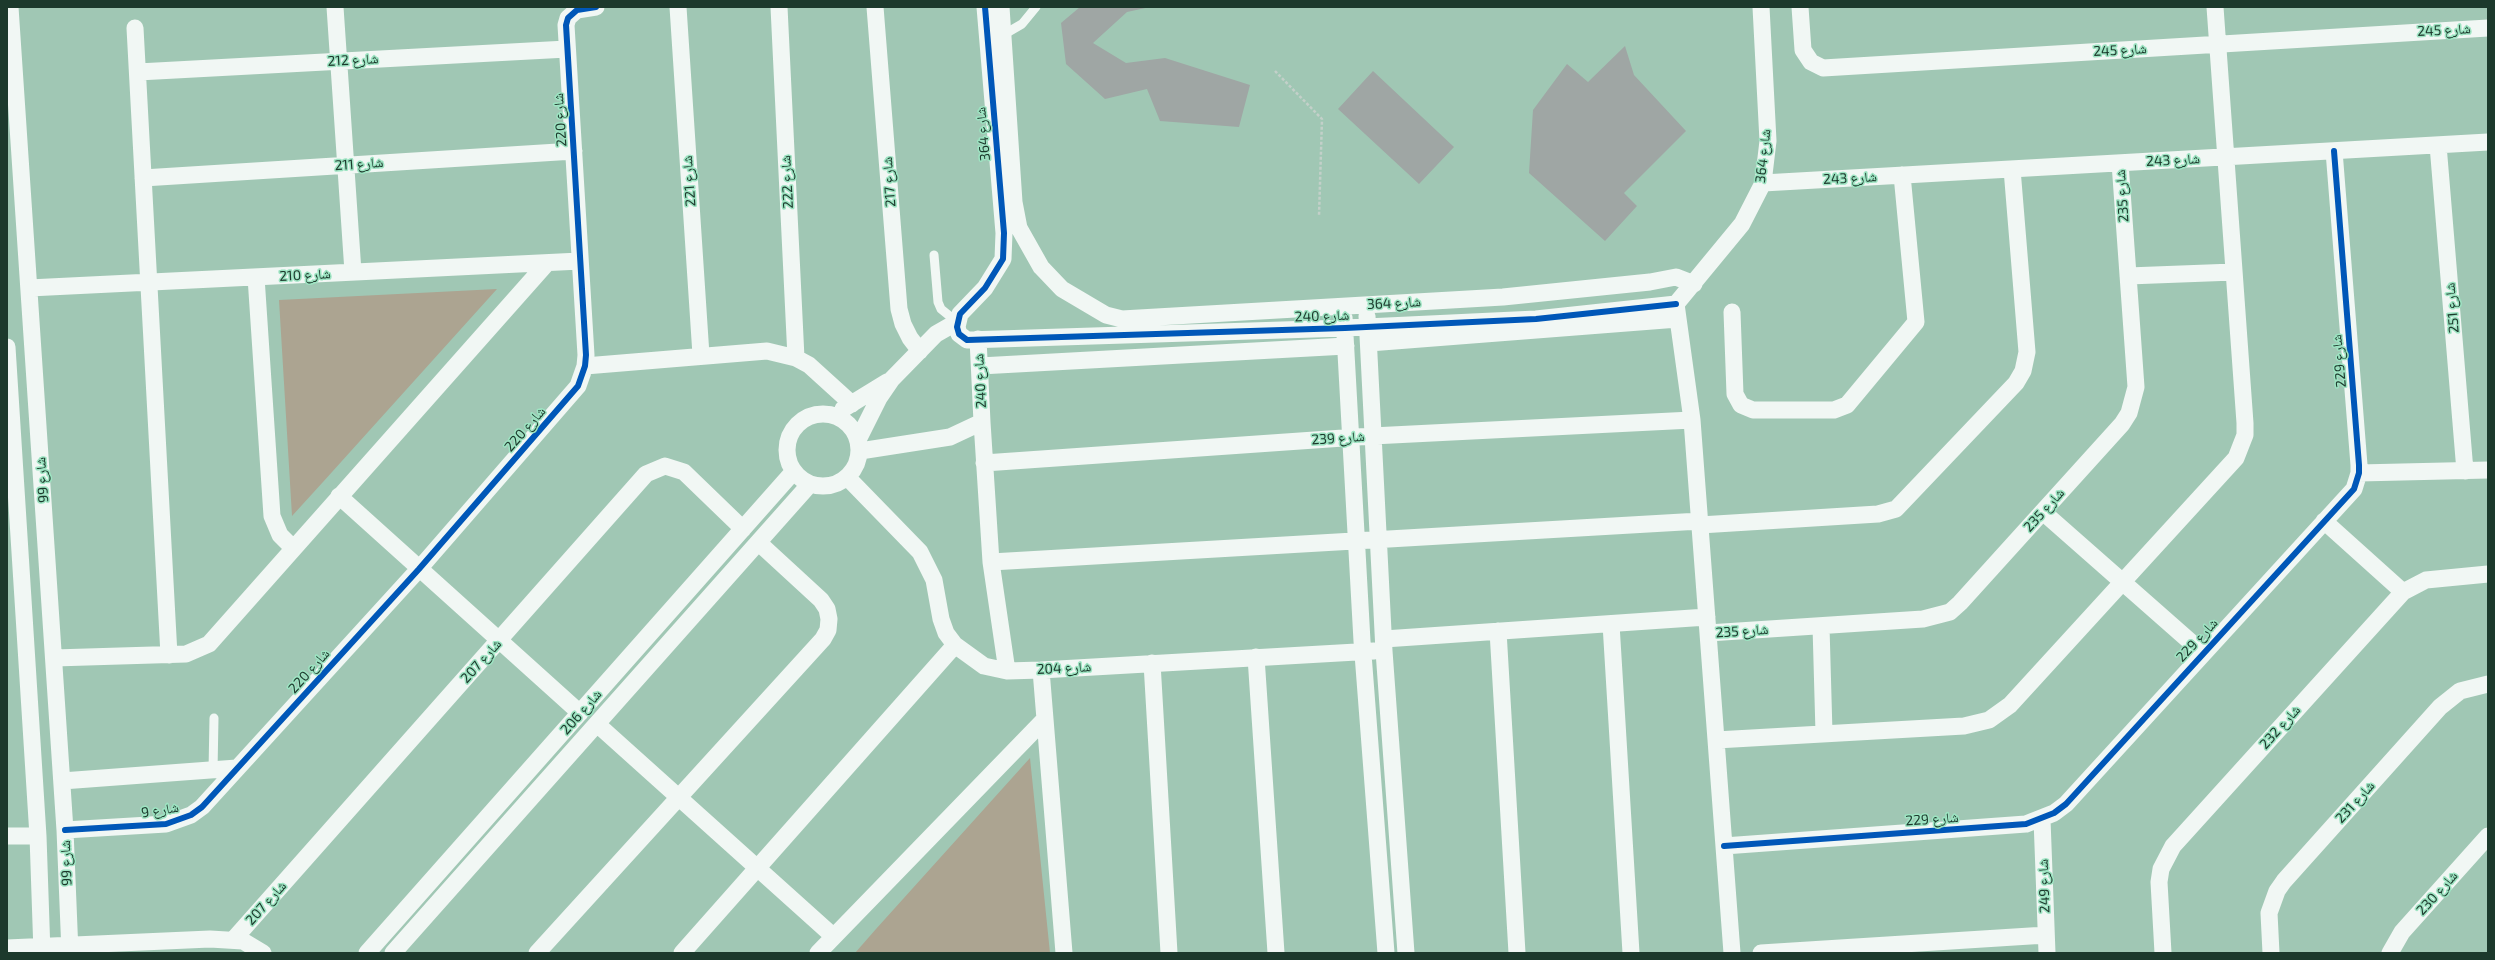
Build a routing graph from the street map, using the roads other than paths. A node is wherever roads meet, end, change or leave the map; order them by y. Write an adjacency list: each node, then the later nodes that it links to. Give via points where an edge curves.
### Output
1 (10, 7): 40 (street, شارع 99)
2 (335, 7): 18 (street)
3 (596, 7): 17 (street, شارع 220, via 583,8 572,13 566,25)
4 (678, 7): 52 (street, شارع 221)
5 (779, 7): 53 (street, شارع 222)
6 (875, 7): 51 (street, شارع 217, via 899,309 906,331)
7 (985, 7): 45 (street, شارع 364, via 1004,233 1003,258 996,274 960,314)
8 (1001, 7): 15 (street, شارع 364)
9 (1036, 7): 15 (lane, via 1022,24)
10 (1761, 7): 30 (street, شارع 364, via 1768,141)
11 (1800, 7): 16 (street, شارع 245, via 1803,50 1811,62 1823,68)
12 (2215, 7): 16 (street)
13 (136, 28): 19 (street)
14 (2488, 28): 16 (street, شارع 245)
15 (1004, 35): 42 (street, شارع 364, via 1014,202 1019,228 1041,267 1062,289 1106,315 1122,319)
16 (2217, 44): 24 (street)
17 (567, 49): 18 (street, شارع 212); 22 (street, شارع 220)
18 (339, 61): 19 (street, شارع 212); 26 (street)
19 (138, 72): 29 (street)
20 (2488, 142): 21 (street, شارع 243)
21 (2438, 145): 23 (street, شارع 243); 67 (street, شارع 251)
22 (574, 151): 26 (street, شارع 211); 32 (street, شارع 220)
23 (2334, 151): 24 (street, شارع 243); 68 (street, شارع 229)
24 (2226, 157): 25 (street, شارع 243); 35 (street)
25 (2120, 163): 27 (street, شارع 243); 36 (street, شارع 235)
26 (346, 165): 29 (street, شارع 211); 34 (street)
27 (2012, 169): 28 (street, شارع 243); 74 (street, via 2027,352 2023,371 2016,383 1904,503 1892,511 1878,514)
28 (1902, 175): 30 (street, شارع 243); 44 (street, via 1916,322 1847,405 1834,410 1753,410 1741,405 1735,394)
29 (144, 178): 38 (street)
30 (1763, 183): 39 (street, شارع 364, via 1742,224)
31 (934, 255): 45 (lane, via 938,302 941,309)
32 (580, 261): 33 (street, شارع 210); 54 (street, شارع 220)
33 (547, 263): 34 (street, شارع 210); 71 (street)
34 (353, 272): 37 (street, شارع 210)
35 (2234, 272): 36 (street); 83 (street, via 2245,423 2242,447 2228,468)
36 (2128, 276): 72 (street, شارع 235, via 2136,387 2134,400 2122,424)
37 (256, 277): 38 (street, شارع 210); 79 (street, via 272,516 280,535)
38 (149, 282): 40 (street, شارع 210); 94 (street)
39 (1694, 284): 41 (street, شارع 364, via 1676,277 1503,297); 43 (street, شارع 364)
40 (29, 288): 96 (street, شارع 99)
41 (1366, 304): 42 (street, شارع 364); 47 (street)
42 (1342, 305): 46 (street)
43 (1677, 311): 47 (street, شارع 240); 59 (street)
44 (1732, 312)
45 (957, 322): 48 (street, via 959,334); 51 (street, via 936,334)
46 (1345, 328): 47 (street, شارع 240); 48 (street, شارع 240); 49 (street)
47 (1368, 334): 61 (street)
48 (972, 339): 55 (street, شارع 240)
49 (1346, 346): 55 (street); 62 (street)
50 (7, 347): 114 (street, شارع 99)
51 (920, 351): 56 (street)
52 (701, 355): 53 (street, via 767,351); 54 (street)
53 (796, 358): 57 (street, via 821,374)
54 (586, 366): 81 (street, شارع 220, via 578,386)
55 (980, 366): 60 (street, شارع 240)
56 (892, 379): 57 (street); 63 (street)
57 (852, 404): 58 (street)
58 (831, 415): 63 (street, via 843,420 852,428); 66 (street, via 819,414 807,418 794,431 787,448 788,460)
59 (1692, 420): 61 (street, شارع 239); 74 (street)
60 (982, 422): 63 (street, via 950,437); 64 (street, شارع 240)
61 (1372, 436): 62 (street, شارع 239); 76 (street)
62 (1350, 437): 64 (street, شارع 239); 77 (street)
63 (859, 445): 69 (street, via 858,462)
64 (984, 463): 80 (street, شارع 240)
65 (2488, 470): 67 (street)
66 (794, 471): 70 (street); 75 (street, شارع 206)
67 (2465, 471): 68 (street)
68 (2359, 473): 73 (street, شارع 229, via 2354,488)
69 (847, 477): 70 (street, via 827,486); 90 (street, شارع 204, via 920,552 934,580 946,633)
70 (810, 484): 78 (street, شارع 206)
71 (339, 496): 79 (street); 81 (street)
72 (2043, 512): 83 (street); 87 (street, شارع 235, via 1950,612 1923,619)
73 (2324, 521): 84 (street); 93 (street, شارع 229)
74 (1700, 523): 76 (street); 86 (street)
75 (743, 528): 89 (street, شارع 207, via 684,472 670,467 654,468); 101 (street, شارع 206)
76 (1379, 540): 77 (street); 91 (street)
77 (1356, 541): 80 (street); 92 (street)
78 (759, 543): 104 (street, شارع 206); 110 (street, via 821,600 827,609 828,630 823,639)
79 (292, 548): 94 (street, via 209,644 186,654)
80 (991, 562): 99 (street, شارع 240)
81 (419, 568): 89 (street); 107 (street, شارع 220)
82 (2488, 574): 84 (street, شارع 232, via 2426,580)
83 (2123, 582): 93 (street); 105 (street, via 2010,705 1989,720 1964,726)
84 (2403, 592): 140 (street, شارع 232, via 2165,857 2159,882)
85 (1611, 624): 86 (street, شارع 235); 88 (street, شارع 235); 136 (street)
86 (1708, 625): 87 (street, شارع 235); 106 (street)
87 (1821, 626): 105 (street)
88 (1498, 631): 91 (street, شارع 204); 135 (street)
89 (499, 640): 101 (street); 120 (street, شارع 207)
90 (955, 645): 99 (street, شارع 204, via 984,666); 117 (street)
91 (1384, 645): 92 (street, شارع 204); 134 (street)
92 (1363, 652): 95 (street, شارع 204); 133 (street)
93 (2202, 652): 111 (street, شارع 229, via 2066,804)
94 (169, 655): 96 (street)
95 (1256, 656): 97 (street, شارع 204); 132 (street)
96 (54, 658): 109 (street, شارع 99)
97 (1152, 663): 98 (street, شارع 204); 131 (street)
98 (1041, 670): 99 (street, شارع 204); 103 (street)
99 (1007, 671)
100 (2488, 684): 141 (street, شارع 231, via 2460,691 2440,707 2284,881 2277,891 2269,913)
101 (580, 713): 125 (street, شارع 206)
102 (214, 718): 108 (lane)
103 (1044, 720): 118 (street); 130 (street)
104 (597, 724): 110 (street); 126 (street, شارع 206)
105 (1824, 733): 106 (street)
106 (1716, 740): 116 (street)
107 (237, 768): 108 (street); 112 (street, شارع 9, via 202,806 179,821)
108 (213, 771): 109 (street)
109 (62, 781): 112 (street, شارع 99)
110 (679, 798): 117 (street); 127 (street)
111 (2042, 820): 116 (street, شارع 229, via 2026,824); 119 (street, شارع 249)
112 (65, 830): 122 (street, شارع 99)
113 (7, 836): 114 (street)
114 (38, 836): 123 (street, شارع 99)
115 (2488, 836): 142 (street, شارع 230, via 2402,932)
116 (1724, 846): 137 (street)
117 (757, 868): 118 (street); 128 (street)
118 (832, 936): 129 (street)
119 (2046, 936): 138 (street); 139 (street, شارع 249)
120 (234, 939): 122 (street); 124 (street, via 255,946)
121 (7, 948): 123 (street)
122 (70, 948): 123 (street)
123 (42, 949)
124 (263, 953)
125 (367, 953)
126 (393, 953)
127 (537, 953)
128 (682, 953)
129 (818, 953)
130 (1064, 953)
131 (1169, 953)
132 (1276, 953)
133 (1386, 953)
134 (1406, 953)
135 (1517, 953)
136 (1631, 953)
137 (1732, 953)
138 (1761, 953)
139 (2047, 953)
140 (2163, 953)
141 (2271, 953)
142 (2390, 953)

